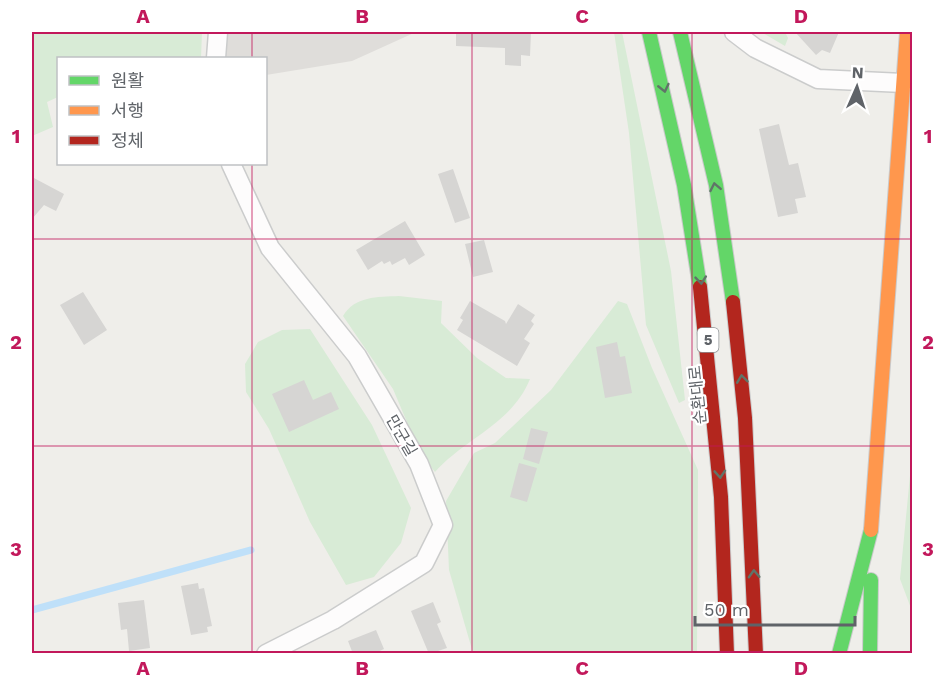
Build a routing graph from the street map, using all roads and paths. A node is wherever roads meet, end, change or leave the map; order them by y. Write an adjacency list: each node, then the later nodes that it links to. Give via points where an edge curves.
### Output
1 (218, 32): 6 (street)
2 (649, 32): 11 (main road, 순환대로 / 5, one-way to 11, via 664,86 699,259 725,540)
3 (680, 32): 12 (main road, 5, one-way to 3, via 745,403 728,259 691,69)
4 (734, 32): 7 (street, via 755,48 818,79)
5 (907, 32): 7 (main road)
6 (216, 57)
7 (906, 97): 9 (main road)
8 (231, 165): 10 (street, 만군길, via 270,248 357,356 419,464 443,525 424,563 333,620)
9 (871, 530): 13 (main road); 14 (main road)
10 (266, 654)
11 (727, 654)
12 (756, 654)
13 (839, 654)
14 (870, 654)

